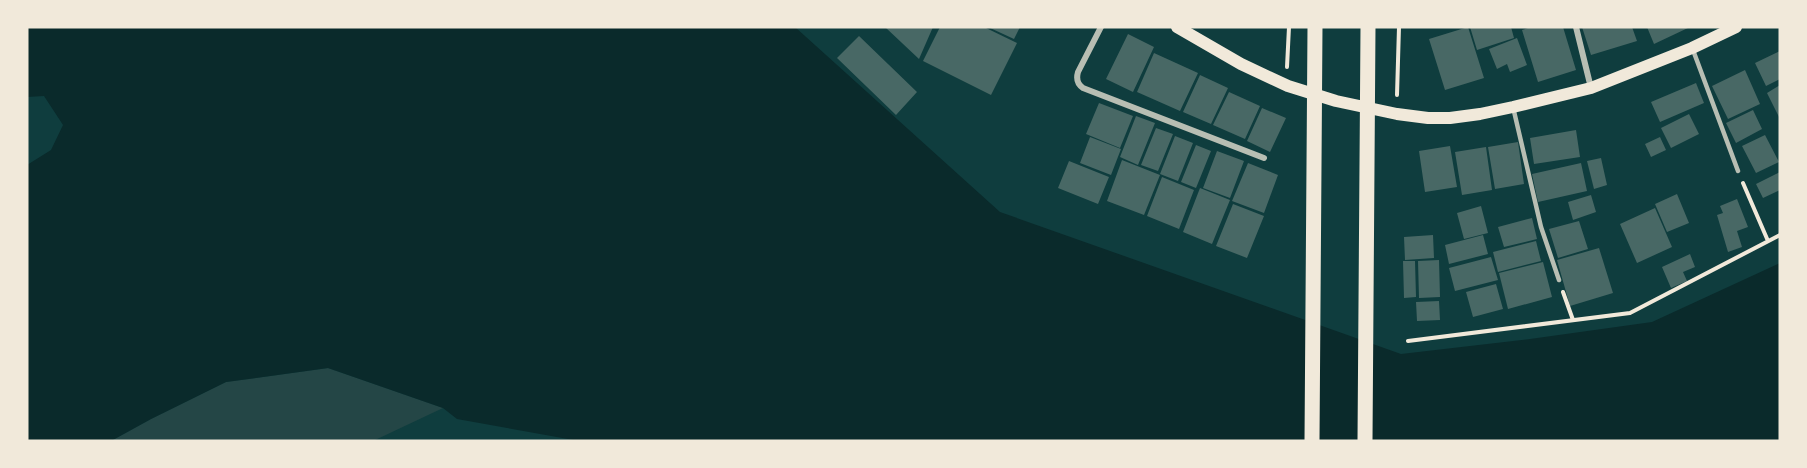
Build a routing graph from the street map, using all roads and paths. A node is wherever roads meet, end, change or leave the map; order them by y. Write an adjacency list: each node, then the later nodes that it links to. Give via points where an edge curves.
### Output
1 (1101, 27): 14 (street, via 1078,72 1079,85)
2 (1177, 27): 10 (main road)
3 (1289, 27): 10 (path)
4 (1316, 27): 21 (main road)
5 (1368, 27): 22 (main road)
6 (1399, 27): 13 (path)
7 (1576, 27): 11 (street)
8 (1736, 27): 9 (main road)
9 (1692, 48): 11 (main road); 15 (lane)
10 (1288, 86): 13 (main road)
11 (1591, 88): 12 (main road)
12 (1513, 107): 13 (main road, via 1450,118); 18 (lane, via 1540,227)
13 (1397, 114)
14 (1264, 158)
15 (1738, 171): 17 (path)
16 (1780, 235): 17 (path)
17 (1768, 241): 19 (path, via 1630,313)
18 (1559, 280): 19 (path)
19 (1573, 320): 20 (path)
20 (1408, 341)
21 (1312, 441)
22 (1365, 441)

